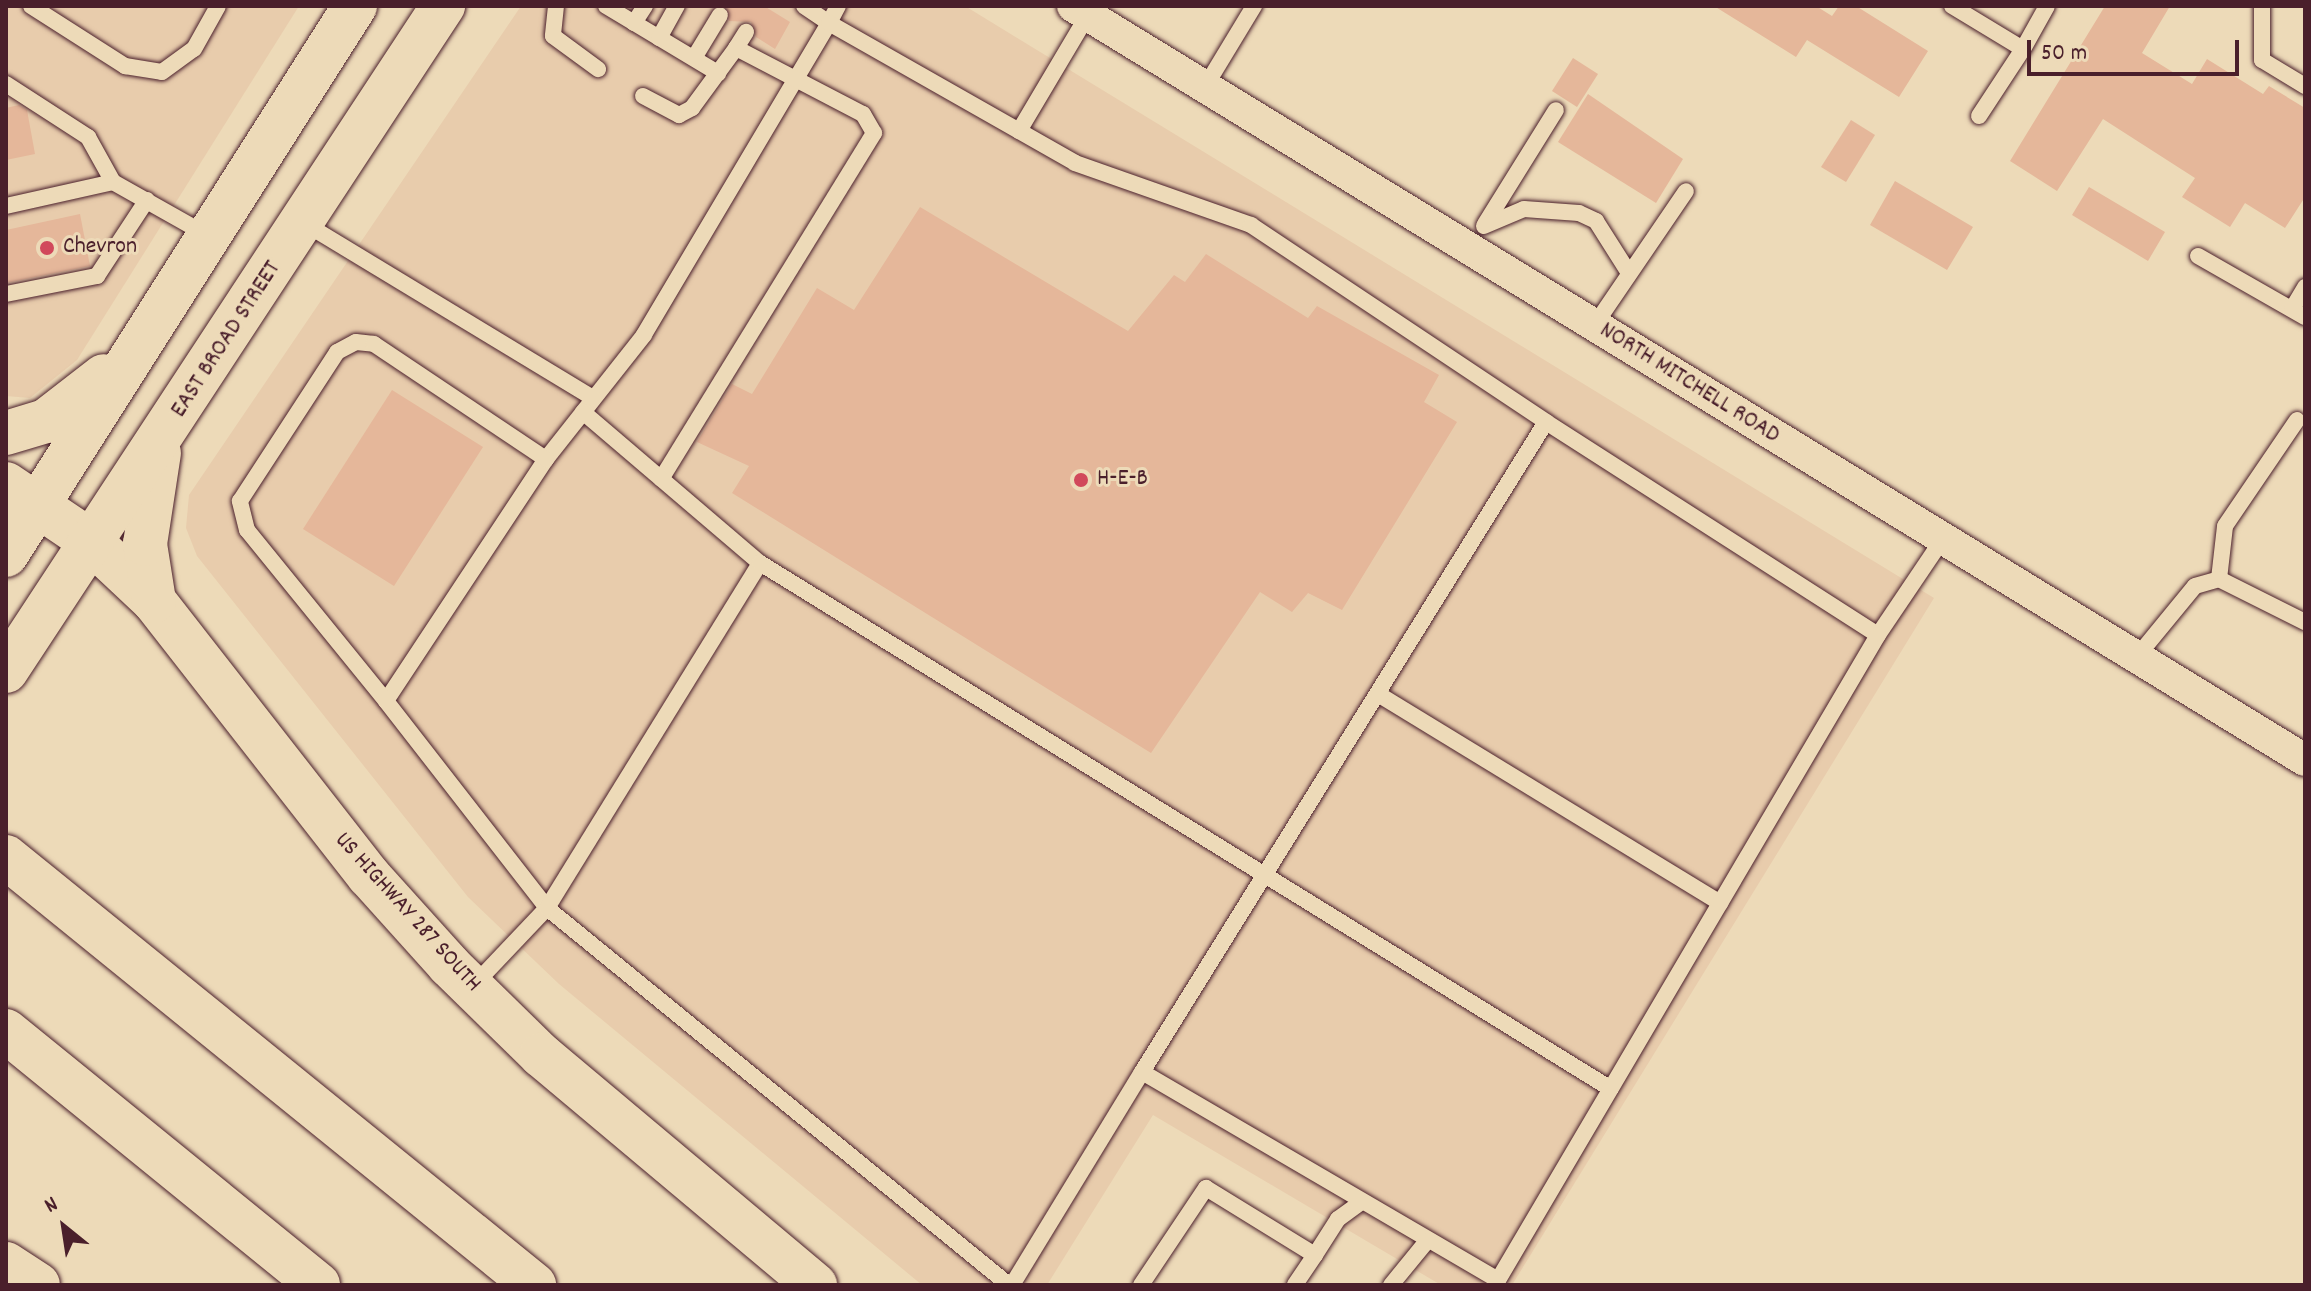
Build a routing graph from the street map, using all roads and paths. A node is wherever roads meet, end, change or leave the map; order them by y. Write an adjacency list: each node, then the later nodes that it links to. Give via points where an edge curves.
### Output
1 (31, 6): 2 (lane, via 125,66 162,72 194,49)
2 (218, 6)
3 (355, 6): 39 (main road)
4 (443, 6): 38 (main road, EAST BROAD STREET)
5 (556, 6): 24 (lane, via 553,36)
6 (606, 6): 17 (lane)
7 (645, 6): 17 (lane)
8 (677, 6): 20 (lane)
9 (804, 6): 18 (lane)
10 (838, 6): 18 (lane)
11 (1254, 6): 29 (lane)
12 (1952, 6): 22 (lane)
13 (2047, 6): 22 (lane)
14 (2262, 6): 28 (lane, via 2262,60)
15 (1080, 10): 29 (street, NORTH MITCHELL ROAD); 33 (lane)
16 (720, 15): 23 (lane)
17 (634, 23): 20 (lane)
18 (829, 23): 26 (lane); 33 (lane)
19 (746, 32): 21 (lane)
20 (659, 38): 23 (lane)
21 (736, 48): 25 (lane); 26 (lane)
22 (2023, 49): 32 (lane)
23 (694, 58): 25 (lane)
24 (598, 69)
25 (718, 73): 30 (lane, via 679,115)
26 (794, 76): 48 (lane, via 644,335); 55 (lane, via 863,114 874,133)
27 (6, 84): 34 (lane, via 88,137)
28 (2305, 86)
29 (1205, 87): 40 (street, NORTH MITCHELL ROAD)
30 (643, 96)
31 (1556, 110): 40 (lane)
32 (1979, 116)
33 (1019, 131): 51 (lane, via 1075,163 1251,225)
34 (113, 182): 36 (lane); 37 (lane)
35 (1686, 191): 42 (lane)
36 (147, 200): 39 (lane); 44 (lane, via 97,276)
37 (6, 206)
38 (303, 223): 48 (lane); 53 (main road, EAST BROAD STREET)
39 (208, 236): 47 (main road)
40 (1476, 238): 42 (lane, via 1524,209 1579,213 1596,221); 46 (street, NORTH MITCHELL ROAD)
41 (2198, 256): 45 (lane)
42 (1629, 273): 46 (lane)
43 (2305, 287): 45 (lane)
44 (6, 294)
45 (2299, 313)
46 (1594, 326): 58 (street, NORTH MITCHELL ROAD)
47 (125, 360): 52 (main road, via 46,421); 56 (main road)
48 (593, 398): 49 (lane)
49 (583, 412): 54 (lane); 55 (lane)
50 (2297, 420): 61 (lane, via 2225,526 2217,551)
51 (1546, 422): 64 (lane); 67 (lane)
52 (6, 433)
53 (163, 438): 57 (main road, EAST BROAD STREET); 62 (main road, via 147,497)
54 (546, 459): 68 (lane); 68 (lane, via 374,344 356,342 337,352 240,501 247,530)
55 (661, 479): 60 (lane)
56 (22, 495): 57 (main road, US HIGHWAY 287 SOUTH); 59 (main road)
57 (89, 540): 62 (main road, US HIGHWAY 287 SOUTH); 66 (main road, EAST BROAD STREET)
58 (1942, 540): 64 (lane); 65 (street, NORTH MITCHELL ROAD)
59 (6, 555)
60 (760, 563): 71 (lane); 73 (lane)
61 (2219, 579): 63 (lane); 65 (lane, via 2195,586)
62 (154, 601): 74 (main road, US HIGHWAY 287 SOUTH, via 369,876)
63 (2305, 622)
64 (1878, 635): 72 (lane)
65 (2135, 659): 69 (street, NORTH MITCHELL ROAD)
66 (6, 671)
67 (1378, 694): 71 (lane); 72 (lane)
68 (386, 701): 73 (lane)
69 (2305, 760)
70 (6, 857): 85 (main road)
71 (1267, 871): 76 (lane); 77 (lane)
72 (1720, 903): 77 (lane)
73 (547, 908): 74 (lane); 87 (lane)
74 (471, 987): 86 (main road, US HIGHWAY 287 SOUTH)
75 (6, 1031): 84 (main road)
76 (1142, 1072): 78 (lane); 87 (lane)
77 (1611, 1089): 82 (lane)
78 (1360, 1203): 79 (lane); 80 (lane, via 1338,1219)
79 (1427, 1241): 82 (lane); 90 (lane)
80 (1315, 1255): 88 (lane, via 1206,1188); 89 (lane)
81 (6, 1264): 83 (main road)
82 (1499, 1283)
83 (38, 1285)
84 (318, 1285)
85 (534, 1285)
86 (815, 1285)
87 (1011, 1285)
88 (1141, 1285)
89 (1295, 1285)
90 (1391, 1285)

